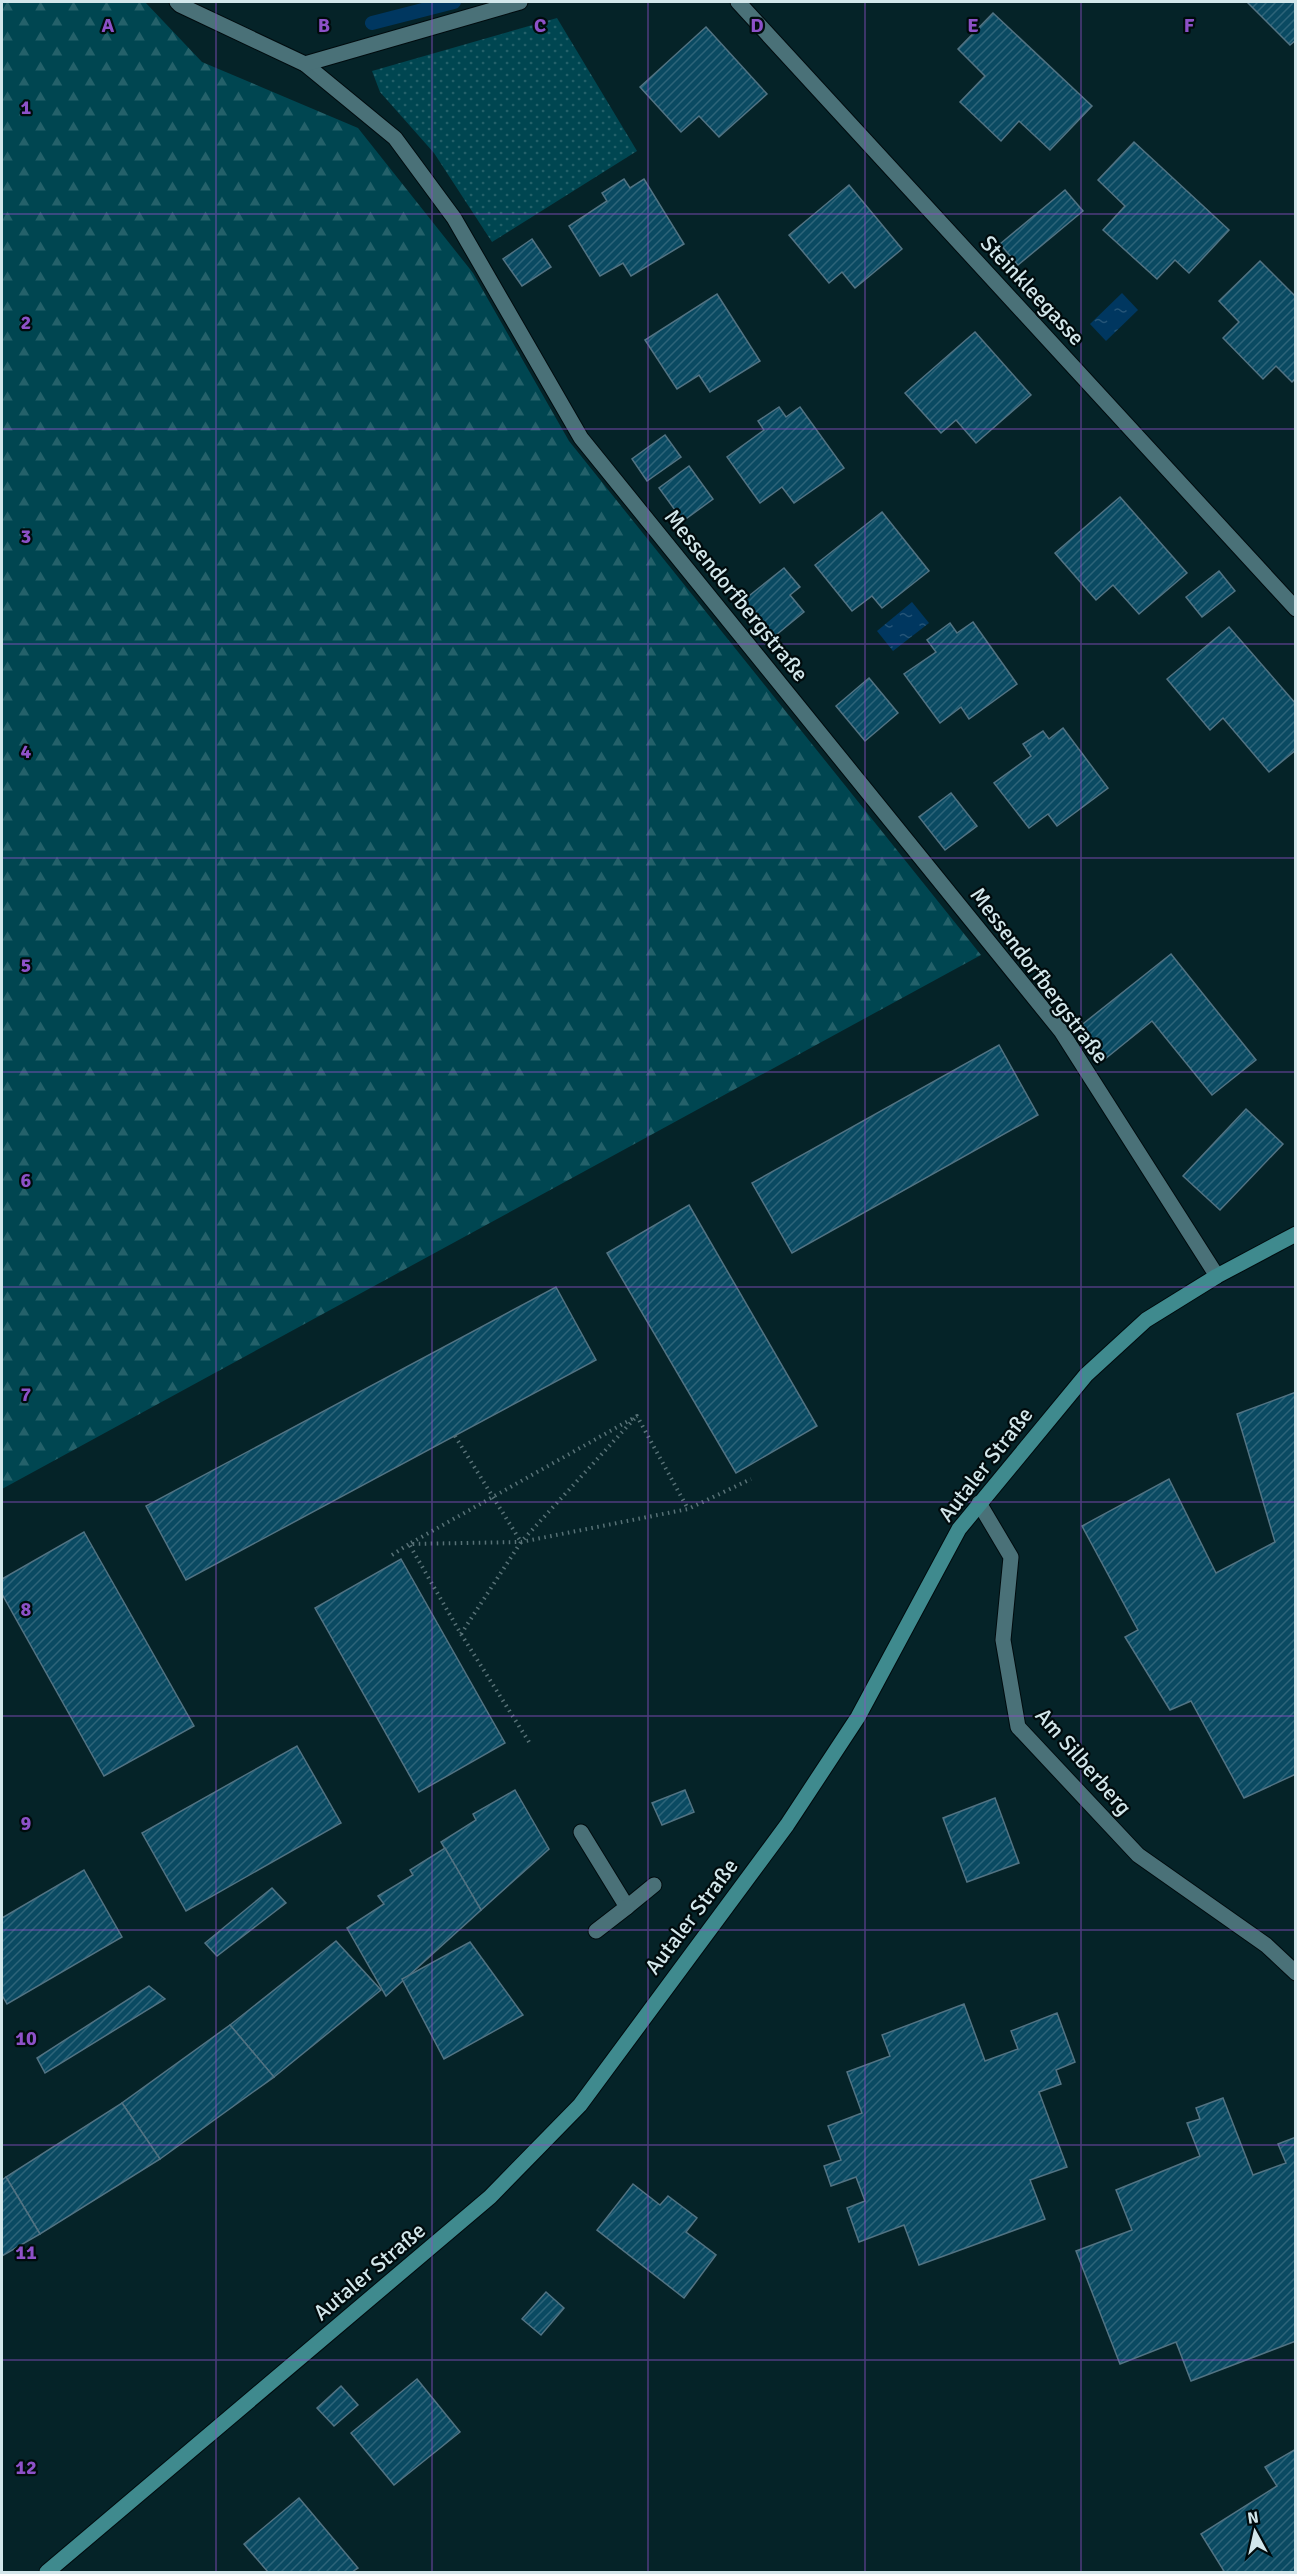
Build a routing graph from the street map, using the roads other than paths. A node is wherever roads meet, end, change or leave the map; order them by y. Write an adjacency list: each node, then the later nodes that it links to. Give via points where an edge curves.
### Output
1 (177, 2): 4 (street, Messendorfbergstraße)
2 (520, 2): 4 (street)
3 (738, 2): 5 (street, Steinkleegasse)
4 (304, 64): 7 (street, Messendorfbergstraße, via 395,138 454,218 581,438 1061,1031)
5 (1296, 609)
6 (1296, 1234): 7 (main road, Autaler Straße)
7 (1216, 1276): 8 (main road, Autaler Straße, via 1146,1320 1086,1375)
8 (979, 1503): 13 (street, Am Silberberg, via 1011,1557 1003,1640 1018,1727 1138,1855 1266,1945); 14 (main road, Autaler Straße, via 959,1529 858,1717 787,1825 580,2105 490,2197)
9 (581, 1832): 11 (street)
10 (654, 1885): 11 (street)
11 (627, 1907): 12 (street)
12 (596, 1931)
13 (1296, 1973)
14 (48, 2572)

